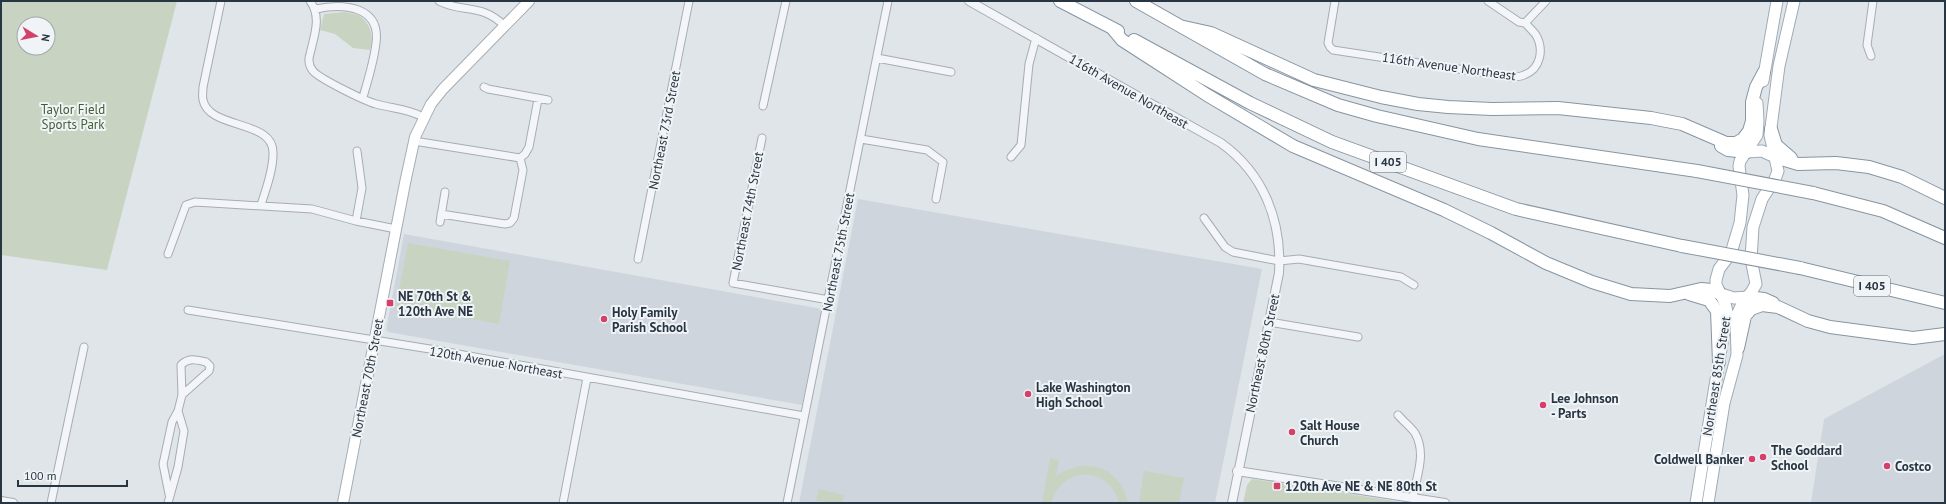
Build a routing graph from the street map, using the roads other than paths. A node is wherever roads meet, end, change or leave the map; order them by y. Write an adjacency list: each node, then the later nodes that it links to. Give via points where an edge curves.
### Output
1 (221, 1): 50 (street, via 203,87 203,100 209,110 220,117 264,134 270,141 274,153)
2 (310, 1): 18 (street)
3 (439, 1): 20 (street, via 484,11)
4 (529, 1): 20 (main road, Northeast 70th Street)
5 (689, 1): 58 (street, Northeast 73rd Street)
6 (786, 1): 33 (street)
7 (888, 1): 26 (street, Northeast 75th Street)
8 (969, 1): 23 (street, 116th Avenue Northeast)
9 (1060, 1): 21 (highway, I 405)
10 (1136, 1): 22 (highway)
11 (1335, 1): 19 (street, 116th Avenue Northeast, via 1328,43 1333,50 1511,77 1524,76 1533,70 1539,61 1540,43 1536,34)
12 (1488, 1): 19 (street, via 1519,22)
13 (1546, 1): 19 (street)
14 (1777, 1): 28 (main road, Northeast 85th Street)
15 (1784, 1): 24 (main road, via 1776,33)
16 (1794, 1): 24 (main road, Northeast 85th Street)
17 (1873, 1): 25 (street, via 1867,45)
18 (316, 9): 30 (street, via 316,31 308,62 313,71 321,77); 30 (street, via 350,7 368,16 374,25 376,43)
19 (1525, 23)
20 (505, 26): 34 (main road, Northeast 70th Street, via 442,89)
21 (1112, 28): 61 (highway, via 1122,40 1293,146 1444,210 1546,263 1592,282 1644,296); 65 (highway, I 405, bridge, via 1250,103 1332,142 1516,209 1682,246 1800,268)
22 (1184, 28): 36 (highway, via 1211,33 1314,80 1381,97 1418,104 1466,108 1558,108 1652,118 1682,124); 56 (highway, bridge, via 1265,74 1338,105 1377,116 1478,139 1696,171 1813,193 1883,211)
23 (1036, 38): 42 (street, via 1029,64 1021,145); 49 (street, 116th Avenue Northeast, via 1233,152 1252,173)
24 (1782, 52): 35 (main road, Northeast 85th Street)
25 (1871, 56)
26 (877, 58): 27 (street); 38 (street, Northeast 75th Street)
27 (951, 72)
28 (1764, 72): 36 (highway, via 1752,102 1750,131 1743,139 1736,143 1726,143); 41 (main road, Northeast 85th Street, via 1757,100 1758,128)
29 (484, 87): 31 (street)
30 (363, 97): 34 (street, via 375,104 409,110)
31 (538, 98): 32 (street); 44 (street, via 529,147)
32 (548, 100)
33 (764, 106)
34 (423, 117): 39 (main road, Northeast 70th Street)
35 (1771, 129): 43 (main road, Northeast 85th Street, via 1770,142); 45 (highway, via 1776,145 1785,155 1795,160)
36 (1705, 135): 41 (highway, via 1728,150)
37 (762, 138): 64 (street, Northeast 74th Street, via 733,283)
38 (861, 139): 48 (street, via 927,150 943,162); 64 (street, Northeast 75th Street)
39 (414, 141): 44 (street); 55 (main road, Northeast 70th Street)
40 (357, 151): 53 (street, via 362,188)
41 (1747, 152): 43 (main road, via 1762,151); 62 (main road, Northeast 85th Street, via 1739,166 1743,195 1740,223 1731,252 1719,269 1716,280)
42 (1011, 157)
43 (1775, 157): 45 (highway, via 1798,164); 63 (main road, Northeast 85th Street, via 1778,166 1777,176 1762,199 1754,227 1751,260 1756,284)
44 (520, 158): 51 (street, via 523,170 514,218 510,223)
45 (1817, 164): 47 (highway, via 1842,163 1883,170 1902,176)
46 (445, 192): 51 (street)
47 (1945, 198)
48 (936, 199)
49 (1269, 202): 59 (street, Northeast 80th Street, via 1278,234)
50 (261, 205): 53 (street, via 312,209); 57 (street, via 194,202 186,205)
51 (441, 214): 54 (street)
52 (1204, 218): 59 (street, via 1225,247 1233,252)
53 (356, 221): 55 (street)
54 (440, 222)
55 (396, 229): 71 (main road, Northeast 70th Street)
56 (1945, 238)
57 (168, 254)
58 (638, 259)
59 (1279, 261): 60 (street, via 1299,260 1401,276); 68 (street, Northeast 80th Street)
60 (1414, 285)
61 (1686, 294): 62 (highway, via 1701,289); 74 (highway, via 1705,298 1713,303 1718,311)
62 (1721, 294): 63 (main road, via 1734,298); 74 (main road, Northeast 85th Street, via 1727,312)
63 (1747, 297): 66 (highway, via 1764,299); 73 (main road, Northeast 85th Street, via 1736,317)
64 (829, 300): 80 (street, Northeast 75th Street)
65 (1945, 303)
66 (1778, 307): 69 (highway, via 1808,321 1830,327 1913,338); 73 (highway, via 1762,305 1748,312 1742,324 1742,337)
67 (188, 310): 71 (street, 120th Avenue Northeast)
68 (1269, 322): 70 (street); 81 (street, Northeast 80th Street)
69 (1945, 334)
70 (1358, 337)
71 (375, 341): 75 (street, 120th Avenue Northeast); 88 (main road, Northeast 70th Street)
72 (84, 347): 86 (street)
73 (1738, 348): 95 (main road, Northeast 85th Street, via 1724,404)
74 (1719, 362): 76 (main road, Northeast 85th Street)
75 (586, 378): 80 (street, 120th Avenue Northeast); 89 (street)
76 (1714, 390): 93 (main road, Northeast 85th Street); 94 (main road, via 1718,400)
77 (182, 395): 77 (street, via 209,371 210,366 206,362 190,360 181,365); 78 (street)
78 (178, 410): 82 (street, via 184,431 178,467); 82 (street, via 172,422 163,464)
79 (1398, 415): 83 (street, via 1415,432 1420,444 1421,457)
80 (804, 416): 90 (street, Northeast 75th Street)
81 (1237, 471): 83 (street); 91 (street, Northeast 80th Street)
82 (169, 494): 87 (street)
83 (1413, 498): 92 (street)
84 (1, 501): 85 (street)
85 (13, 503)
86 (51, 503)
87 (168, 503)
88 (343, 503)
89 (563, 503)
90 (787, 503)
91 (1232, 503)
92 (1445, 503)
93 (1696, 503)
94 (1702, 503)
95 (1708, 503)

